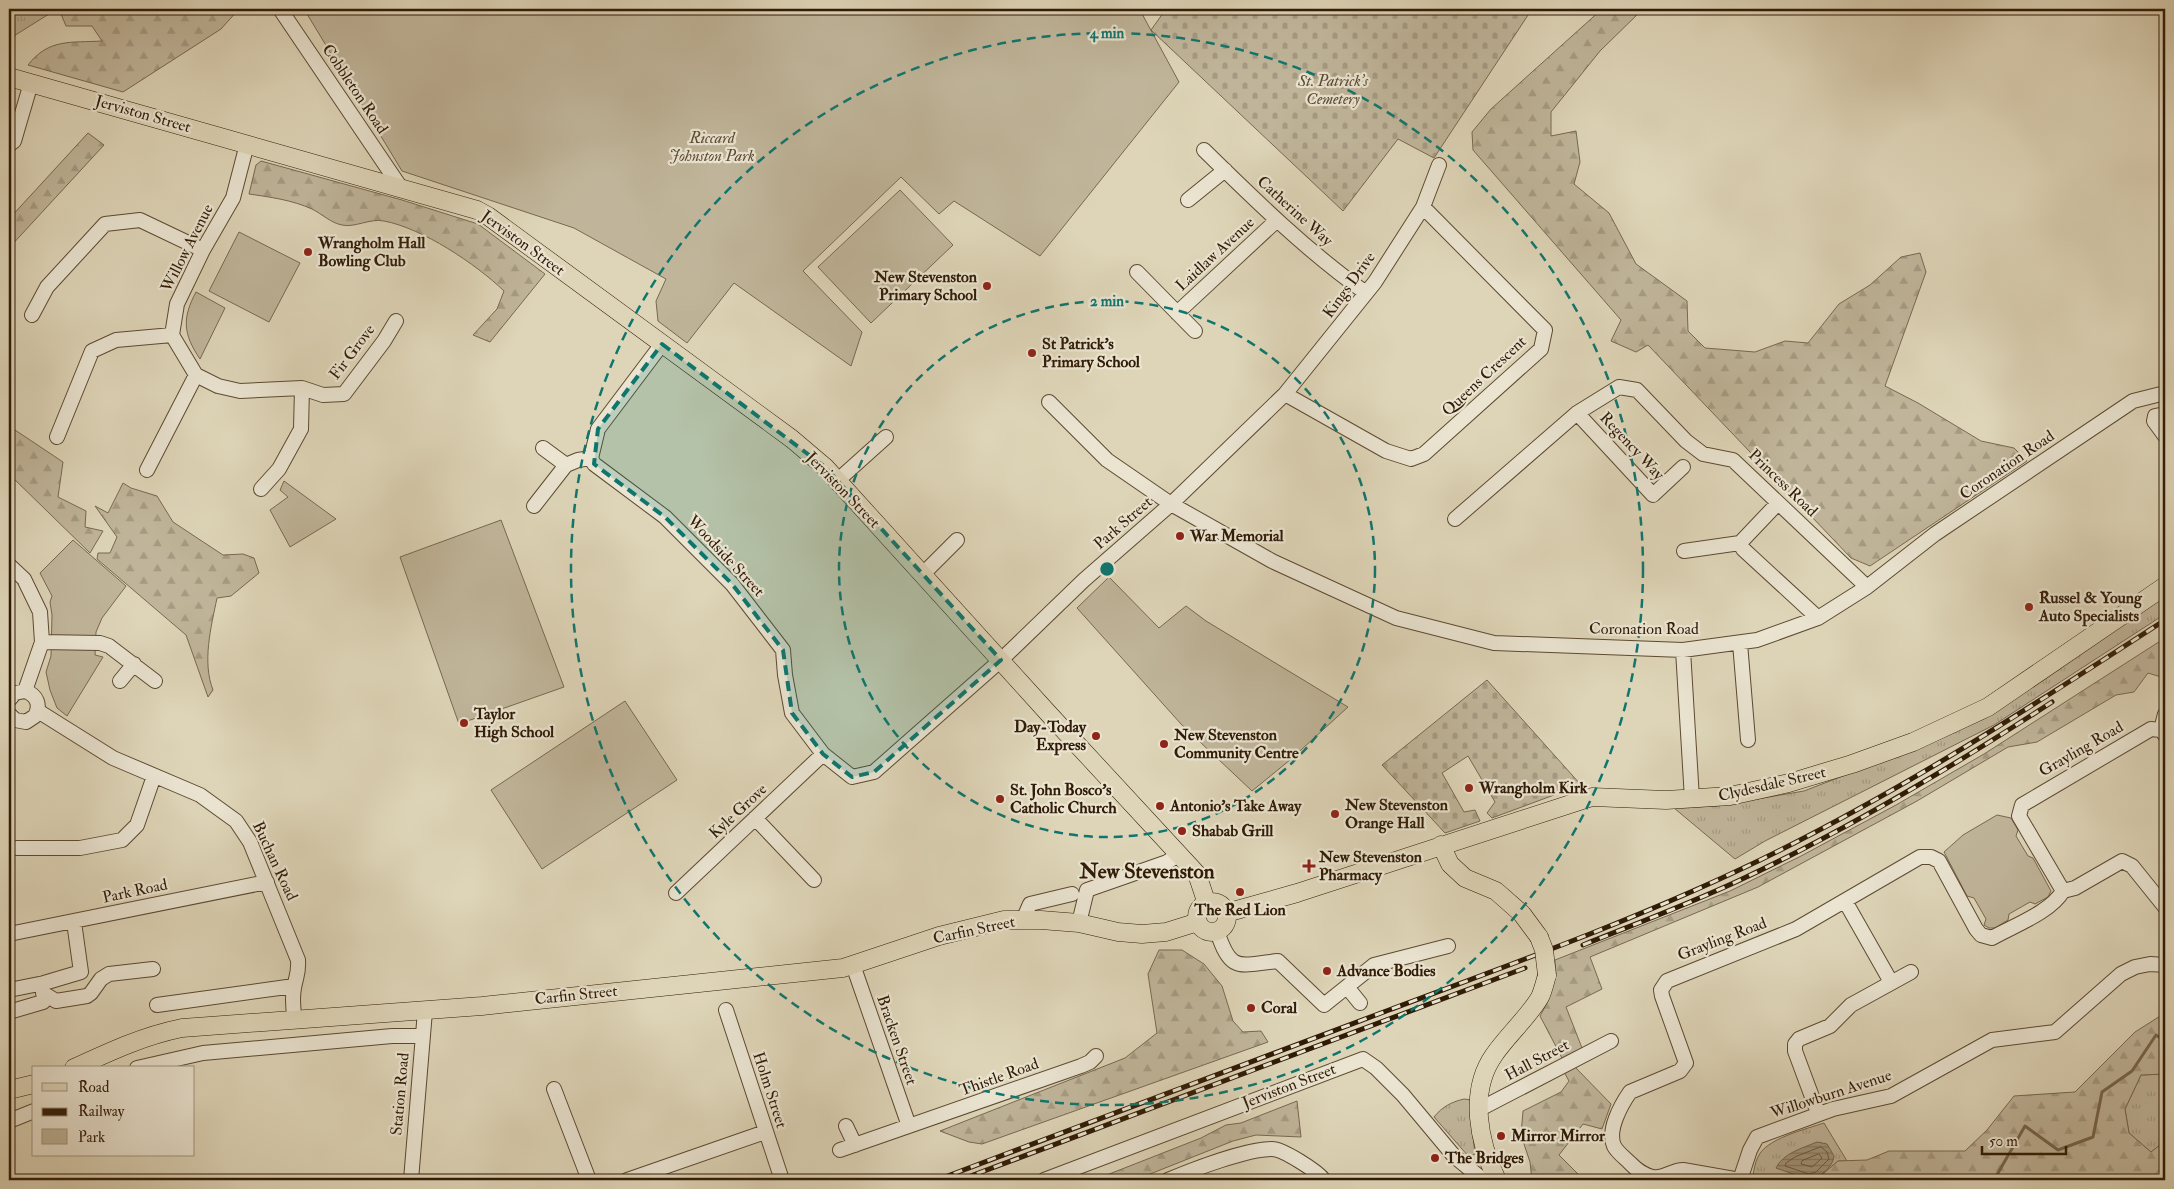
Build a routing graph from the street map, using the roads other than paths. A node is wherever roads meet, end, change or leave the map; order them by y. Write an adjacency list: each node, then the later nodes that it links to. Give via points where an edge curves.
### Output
1 (280, 9): 9 (street, Cobbleton Road)
2 (9, 77): 3 (main road, Jerviston Street)
3 (31, 83): 4 (main road, Jerviston Street); 5 (street, via 14,140)
4 (248, 144): 9 (main road, Jerviston Street); 13 (street, Willow Avenue, via 232,198)
5 (9, 145)
6 (1204, 150): 8 (street, Catherine Way)
7 (1439, 165): 11 (street, Kings Drive)
8 (1225, 170): 10 (street); 12 (street, Catherine Way)
9 (401, 188): 21 (main road, Jerviston Street, via 488,216)
10 (1188, 200)
11 (1423, 207): 15 (street, Kings Drive); 25 (street, Queens Crescent, via 1545,330 1541,349 1424,454 1411,459 1386,451)
12 (1276, 221): 15 (street, Catherine Way); 16 (street, Laidlaw Avenue)
13 (203, 250): 17 (street, via 140,220 105,224 47,288); 20 (street, Willow Avenue, via 178,304)
14 (1137, 272): 16 (street)
15 (1366, 293): 25 (street, Kings Drive)
16 (1177, 313): 19 (street)
17 (32, 315)
18 (396, 322): 23 (street, Fir Grove, via 344,394 323,396)
19 (1194, 331)
20 (172, 335): 22 (street); 31 (street, via 116,340 92,351)
21 (662, 344): 34 (street, via 598,429); 38 (main road, Jerviston Street, via 792,439)
22 (196, 375): 23 (street, via 218,386 240,391); 37 (street)
23 (302, 388): 39 (street, via 301,429 279,469)
24 (2165, 393): 50 (street, Coronation Road, via 2133,402 1936,534)
25 (1285, 394): 27 (street, Kings Drive)
26 (1049, 402): 41 (street, Coronation Road, via 1106,460)
27 (1266, 411): 41 (street, Park Street)
28 (1577, 412): 36 (street, Regency Way, via 1653,495); 40 (street, Princess Road, via 1619,387 1637,390 1686,441 1703,454 1733,460); 43 (street, Princess Road)
29 (2165, 414): 30 (street, via 2155,416 2154,421)
30 (2165, 436)
31 (57, 437)
32 (886, 437): 38 (street)
33 (543, 448): 35 (street)
34 (591, 458): 35 (street); 66 (street, Woodside Street, via 600,469 665,517 732,584 783,650 792,713)
35 (566, 465): 42 (street)
36 (1683, 467)
37 (146, 470)
38 (837, 481): 48 (main road, Jerviston Street)
39 (262, 490)
40 (1778, 503): 45 (street); 50 (street, Princess Road)
41 (1171, 504): 54 (street, Coronation Road, via 1272,561 1396,618 1494,643); 55 (street, Park Street, via 1084,580)
42 (534, 506)
43 (1455, 518)
44 (957, 540): 48 (street)
45 (1740, 543): 46 (street); 51 (street)
46 (1684, 551)
47 (9, 565): 52 (street, via 24,579 40,612)
48 (923, 574): 55 (main road, Jerviston Street)
49 (2165, 586): 68 (main road, Clydesdale Street, via 2024,684 1966,719 1913,742 1789,783 1730,796)
50 (1867, 587): 51 (street, Coronation Road)
51 (1818, 618): 53 (street, Coronation Road)
52 (42, 642): 56 (street, via 100,643); 59 (street)
53 (1740, 643): 54 (street, Coronation Road); 65 (street)
54 (1683, 650): 68 (street)
55 (1001, 660): 66 (street, Woodside Street, via 874,772 852,777); 72 (main road, Jerviston Street)
56 (134, 664): 57 (street); 58 (street)
57 (120, 681)
58 (155, 681)
59 (25, 691): 60 (street, via 15,692); 61 (street, via 36,698)
60 (9, 700)
61 (38, 711): 62 (street, via 26,722 15,720); 67 (street, Buchan Road, via 113,758)
62 (9, 714)
63 (2165, 714): 64 (street)
64 (2163, 732): 76 (street, Grayling Road, via 2151,729 2022,805 2019,816)
65 (1748, 740)
66 (823, 754): 69 (street, Kyle Grove)
67 (154, 776): 71 (street, via 137,825 122,840 80,848); 74 (street, Buchan Road, via 200,795 236,821 247,836)
68 (1692, 800): 70 (main road, Clydesdale Street, via 1592,798)
69 (755, 818): 73 (street); 77 (street, Kyle Grove)
70 (1441, 845): 81 (main road, Clydesdale Street); 113 (main road, bridge, via 1450,864 1465,878 1496,891 1522,914 1539,938 1545,958 1547,975 1540,998 1493,1056 1482,1078)
71 (18, 848)
72 (1180, 854): 75 (street, via 1167,862); 79 (main road, Jerviston Street, via 1197,874)
73 (814, 880)
74 (268, 882): 83 (street, Park Road); 95 (street, Buchan Road, via 298,960 299,973)
75 (1087, 890): 82 (street, via 1068,889 1030,904); 85 (street)
76 (2063, 892): 78 (street, Grayling Road, via 2049,907 1992,938 1981,935 1976,929 1938,861 1932,857 1920,858); 80 (street, Grayling Road, via 2122,861 2132,866)
77 (676, 893)
78 (1845, 901): 93 (street); 130 (street, Grayling Road, via 1796,929 1673,977 1661,990 1686,1063 1680,1071 1630,1092 1612,1132 1615,1147 1639,1172 1652,1177 1683,1170)
79 (1207, 904): 81 (main road, via 1221,905); 84 (main road, via 1198,913)
80 (2165, 907)
81 (1226, 913): 86 (main road, via 1224,926)
82 (1023, 920): 85 (main road, Carfin Street); 89 (main road, Carfin Street, via 1004,920 968,928)
83 (74, 922): 87 (street, Park Road); 94 (street, via 81,972)
84 (1198, 922): 85 (main road, Carfin Street, via 1166,932 1142,934); 86 (main road, via 1203,930)
85 (1079, 923)
86 (1217, 931): 96 (street, via 1229,960 1236,964 1278,961 1324,1005)
87 (9, 934)
88 (1448, 946): 96 (street, via 1374,965)
89 (853, 965): 101 (main road, Carfin Street); 118 (street, Bracken Street)
90 (2165, 965): 115 (street, Willowburn Avenue, via 2150,964 2121,974 2055,1032 1992,1040 1891,1096)
91 (152, 969): 98 (street, via 109,974 87,996 56,1001)
92 (1910, 972): 93 (street)
93 (1891, 982): 115 (street, via 1851,1006 1830,1026 1804,1036 1795,1044)
94 (44, 983): 97 (street); 98 (street, via 43,993)
95 (294, 986): 100 (street); 104 (street, Buchan Road, via 292,1004)
96 (1347, 987): 99 (street)
97 (9, 990)
98 (48, 997): 103 (street, via 42,1002)
99 (1360, 1003)
100 (157, 1005)
101 (425, 1010): 104 (main road, Carfin Street); 105 (street, Station Road)
102 (726, 1010): 119 (street, Holm Street)
103 (9, 1012)
104 (295, 1020): 108 (main road, Carfin Street, via 182,1028 152,1034)
105 (423, 1036): 109 (street, via 203,1053); 122 (street, Station Road)
106 (1611, 1040): 113 (street, Hall Street)
107 (1096, 1056): 118 (street, Thistle Road, via 1081,1066)
108 (78, 1066)
109 (146, 1066)
110 (32, 1084): 112 (main road)
111 (554, 1089): 123 (street)
112 (9, 1090)
113 (1478, 1110): 129 (main road, via 1487,1160)
114 (32, 1112): 116 (street)
115 (1818, 1114): 130 (street, Willowburn Avenue, via 1758,1137)
116 (9, 1121)
117 (846, 1126): 120 (street)
118 (909, 1126): 120 (street, Thistle Road)
119 (765, 1132): 124 (street); 125 (street, Holm Street)
120 (855, 1144): 121 (street, Thistle Road)
121 (840, 1150)
122 (411, 1180)
123 (589, 1180)
124 (627, 1180)
125 (782, 1180)
126 (1044, 1180): 129 (street, Jerviston Street, via 1363,1059 1403,1095 1454,1156 1482,1179)
127 (1168, 1180): 128 (street, via 1241,1155 1273,1149 1306,1164)
128 (1324, 1180)
129 (1497, 1180)
130 (1740, 1180)

